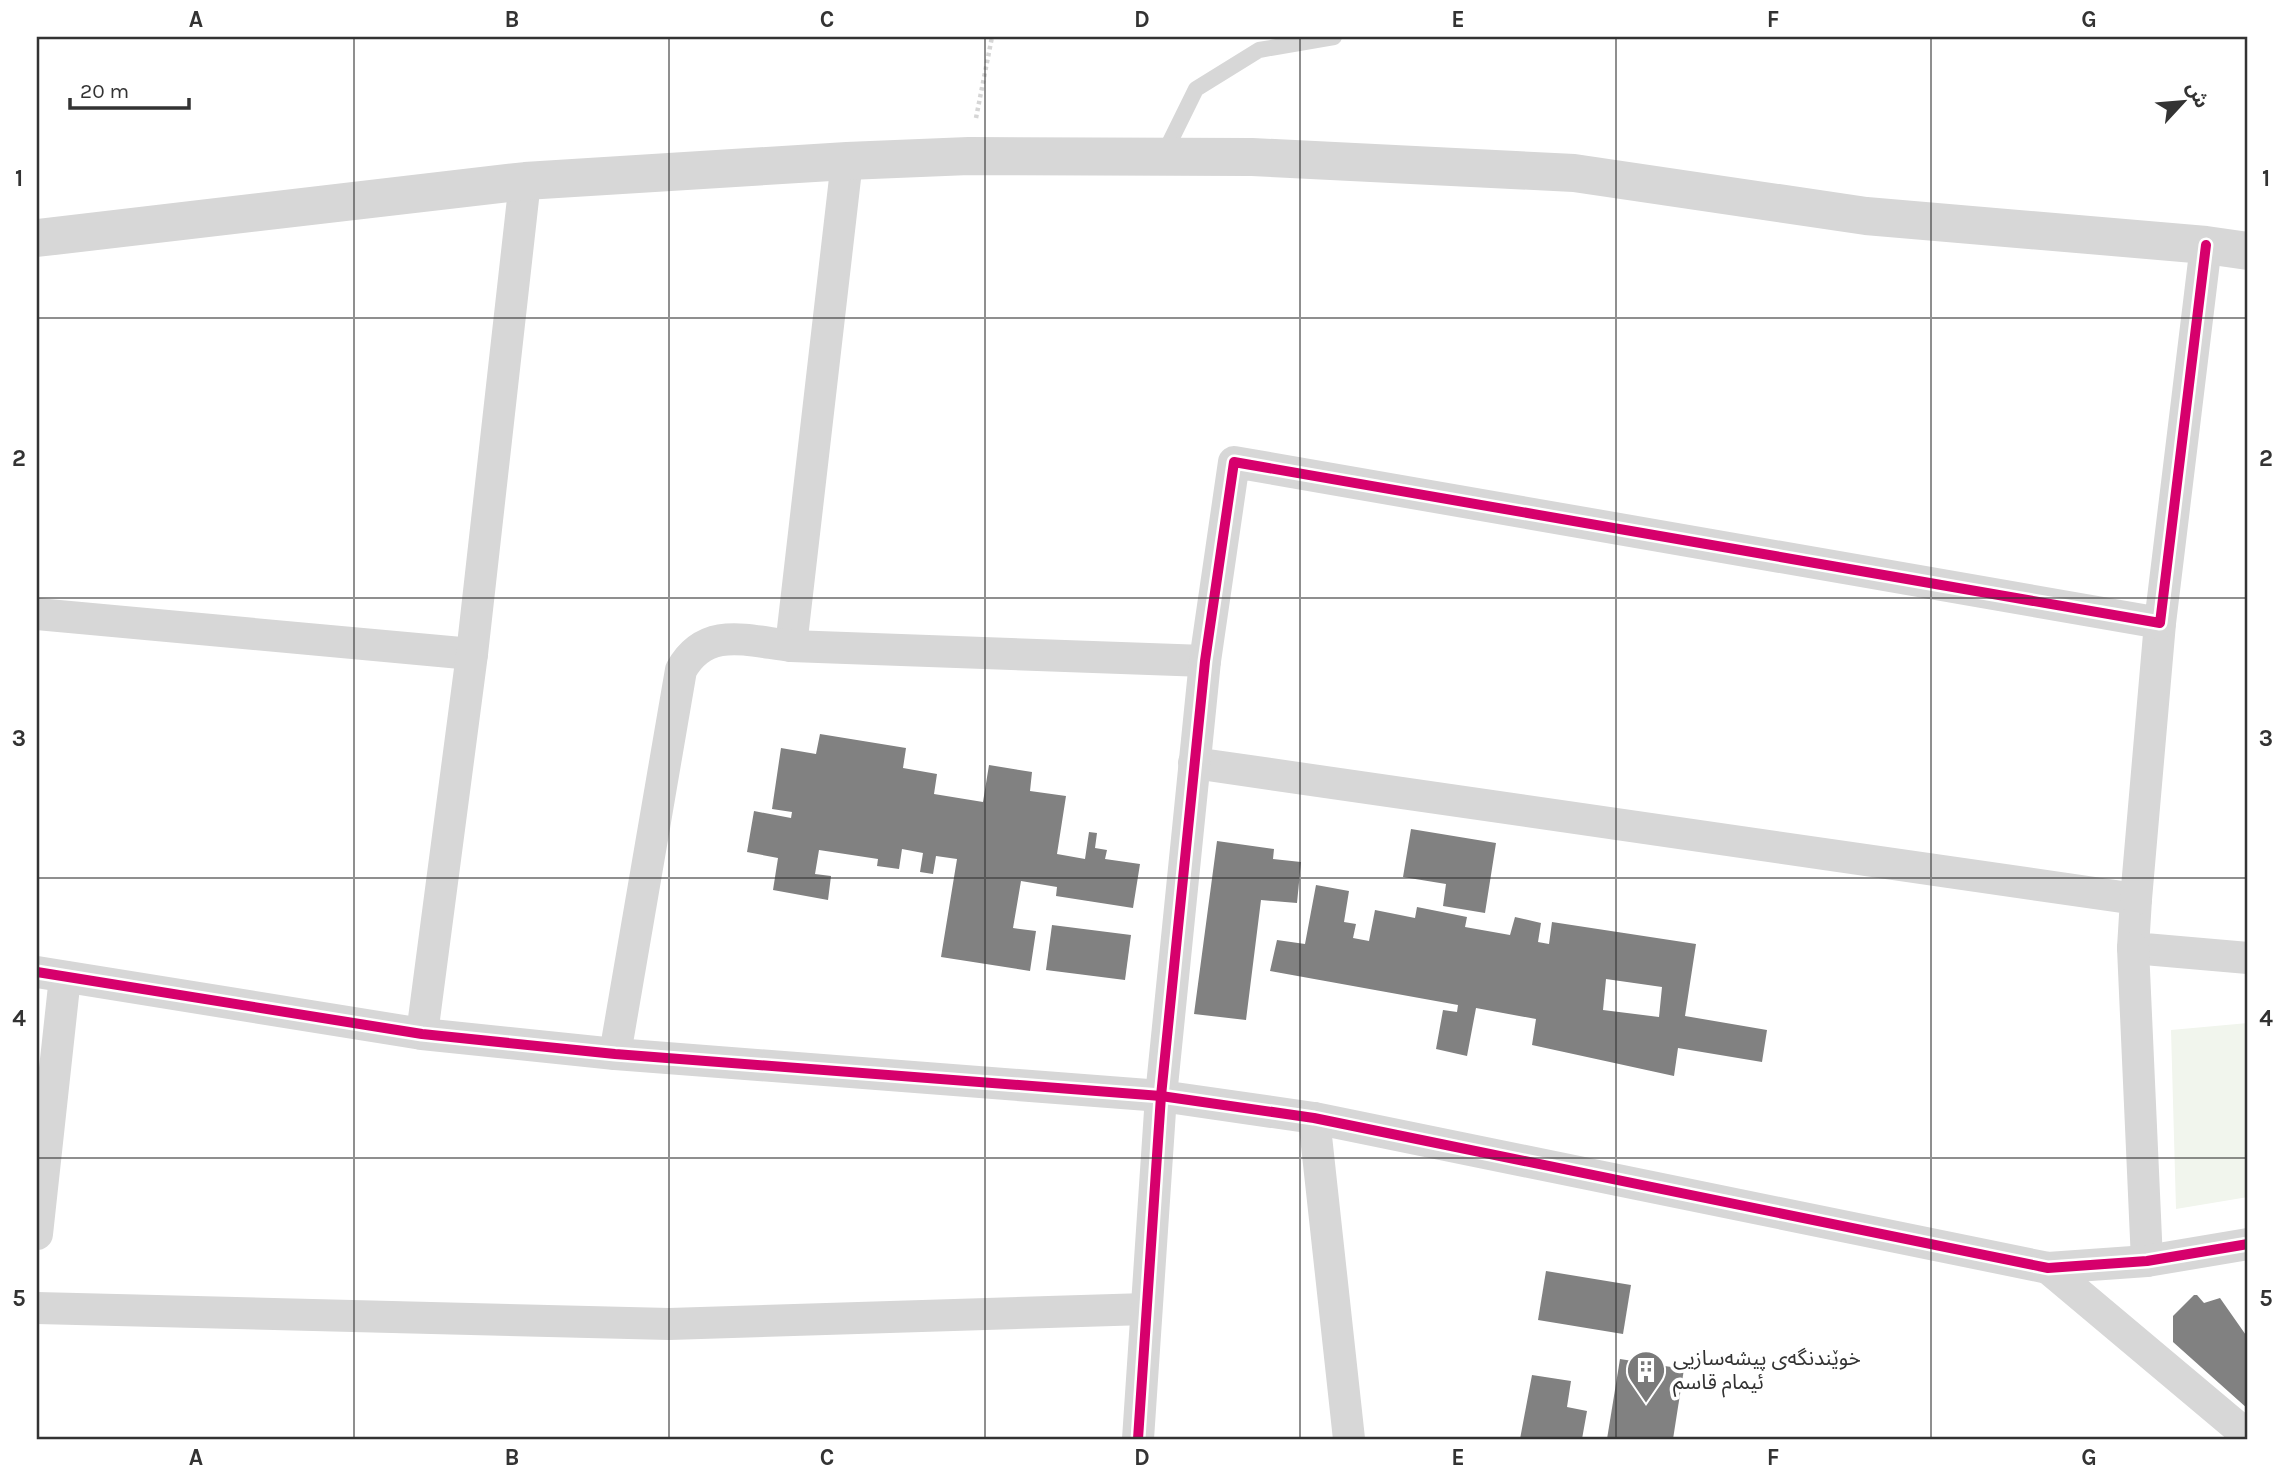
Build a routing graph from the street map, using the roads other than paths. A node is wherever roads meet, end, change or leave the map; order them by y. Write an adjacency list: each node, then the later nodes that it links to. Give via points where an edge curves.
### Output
1 (1334, 37): 2 (lane, via 1259,50 1196,89)
2 (1163, 157): 3 (street); 6 (street, via 1574,173 1866,216)
3 (848, 161): 4 (street); 10 (street)
4 (525, 181): 5 (street); 11 (street)
5 (37, 238)
6 (2206, 245): 7 (street); 9 (street)
7 (2248, 251)
8 (37, 614): 11 (street)
9 (2160, 623): 12 (street, via 1234,461); 14 (street)
10 (791, 646): 12 (street); 19 (street, via 720,640 700,646 681,670)
11 (472, 654): 18 (street)
12 (1205, 661): 13 (street)
13 (1195, 763): 14 (street); 20 (street)
14 (2136, 899): 15 (street)
15 (2133, 948): 16 (street); 24 (street)
16 (2248, 958)
17 (51, 975): 18 (street); 22 (street)
18 (422, 1034): 19 (street)
19 (615, 1054): 20 (street)
20 (1161, 1096): 21 (street); 27 (street)
21 (1314, 1118): 25 (street); 30 (street)
22 (37, 1234)
23 (2248, 1244): 24 (street)
24 (2147, 1261): 25 (street)
25 (2048, 1268): 28 (street)
26 (37, 1308): 27 (street, via 669,1324)
27 (1146, 1309): 29 (street)
28 (2248, 1436)
29 (1138, 1439)
30 (1349, 1439)

